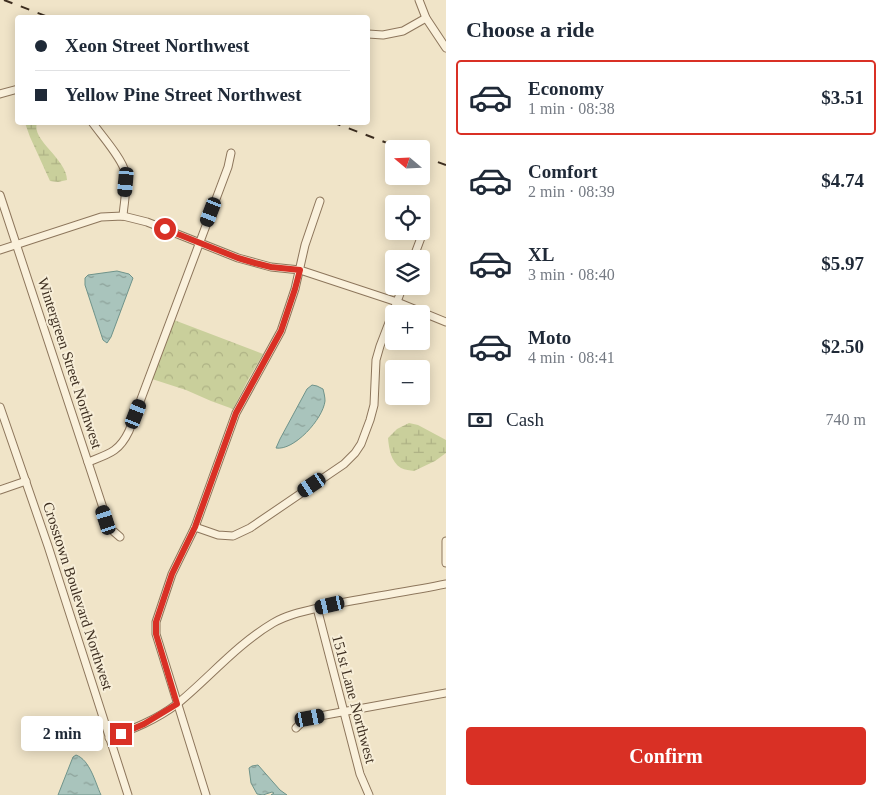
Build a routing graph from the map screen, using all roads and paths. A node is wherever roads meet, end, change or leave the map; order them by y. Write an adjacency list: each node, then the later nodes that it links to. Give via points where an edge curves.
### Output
1 (419, 0): 2 (street)
2 (426, 18): 3 (street, via 403,32); 4 (street)
3 (370, 34)
4 (446, 48)
5 (15, 89): 6 (street)
6 (0, 94)
7 (94, 125): 11 (street, via 120,159 125,171)
8 (230, 153): 12 (street, via 228,167)
9 (0, 195): 13 (street, Wintergreen Street Northwest)
10 (320, 201): 15 (street)
11 (123, 216): 12 (street); 13 (street, via 101,217)
12 (200, 242): 15 (street, via 255,263); 20 (street, via 126,436 118,448)
13 (17, 244): 14 (street); 20 (street, Wintergreen Street Northwest)
14 (0, 250)
15 (300, 270): 17 (street); 23 (street, via 281,331 236,413)
16 (400, 295): 17 (street)
17 (397, 302): 18 (street); 23 (street, via 376,360 370,420 362,444 355,453 344,464 250,528 233,536)
18 (446, 322)
19 (0, 406): 21 (street, Crosstown Boulevard Northwest)
20 (88, 462): 24 (street, Wintergreen Street Northwest, via 106,520)
21 (26, 482): 22 (street); 33 (street, Crosstown Boulevard Northwest)
22 (0, 490)
23 (195, 527): 30 (street, via 172,574 156,622 156,634)
24 (120, 536)
25 (446, 541): 26 (street)
26 (446, 562)
27 (446, 584): 28 (street)
28 (317, 608): 30 (street, via 286,616 256,634); 31 (street, 151st Lane Northwest)
29 (446, 693): 31 (street)
30 (177, 704): 33 (street, via 144,724); 35 (street)
31 (344, 712): 32 (street, via 310,718); 36 (street, 151st Lane Northwest, via 360,774)
32 (296, 728)
33 (109, 738): 34 (street, Crosstown Boulevard Northwest)
34 (128, 795)
35 (206, 795)
36 (369, 795)

